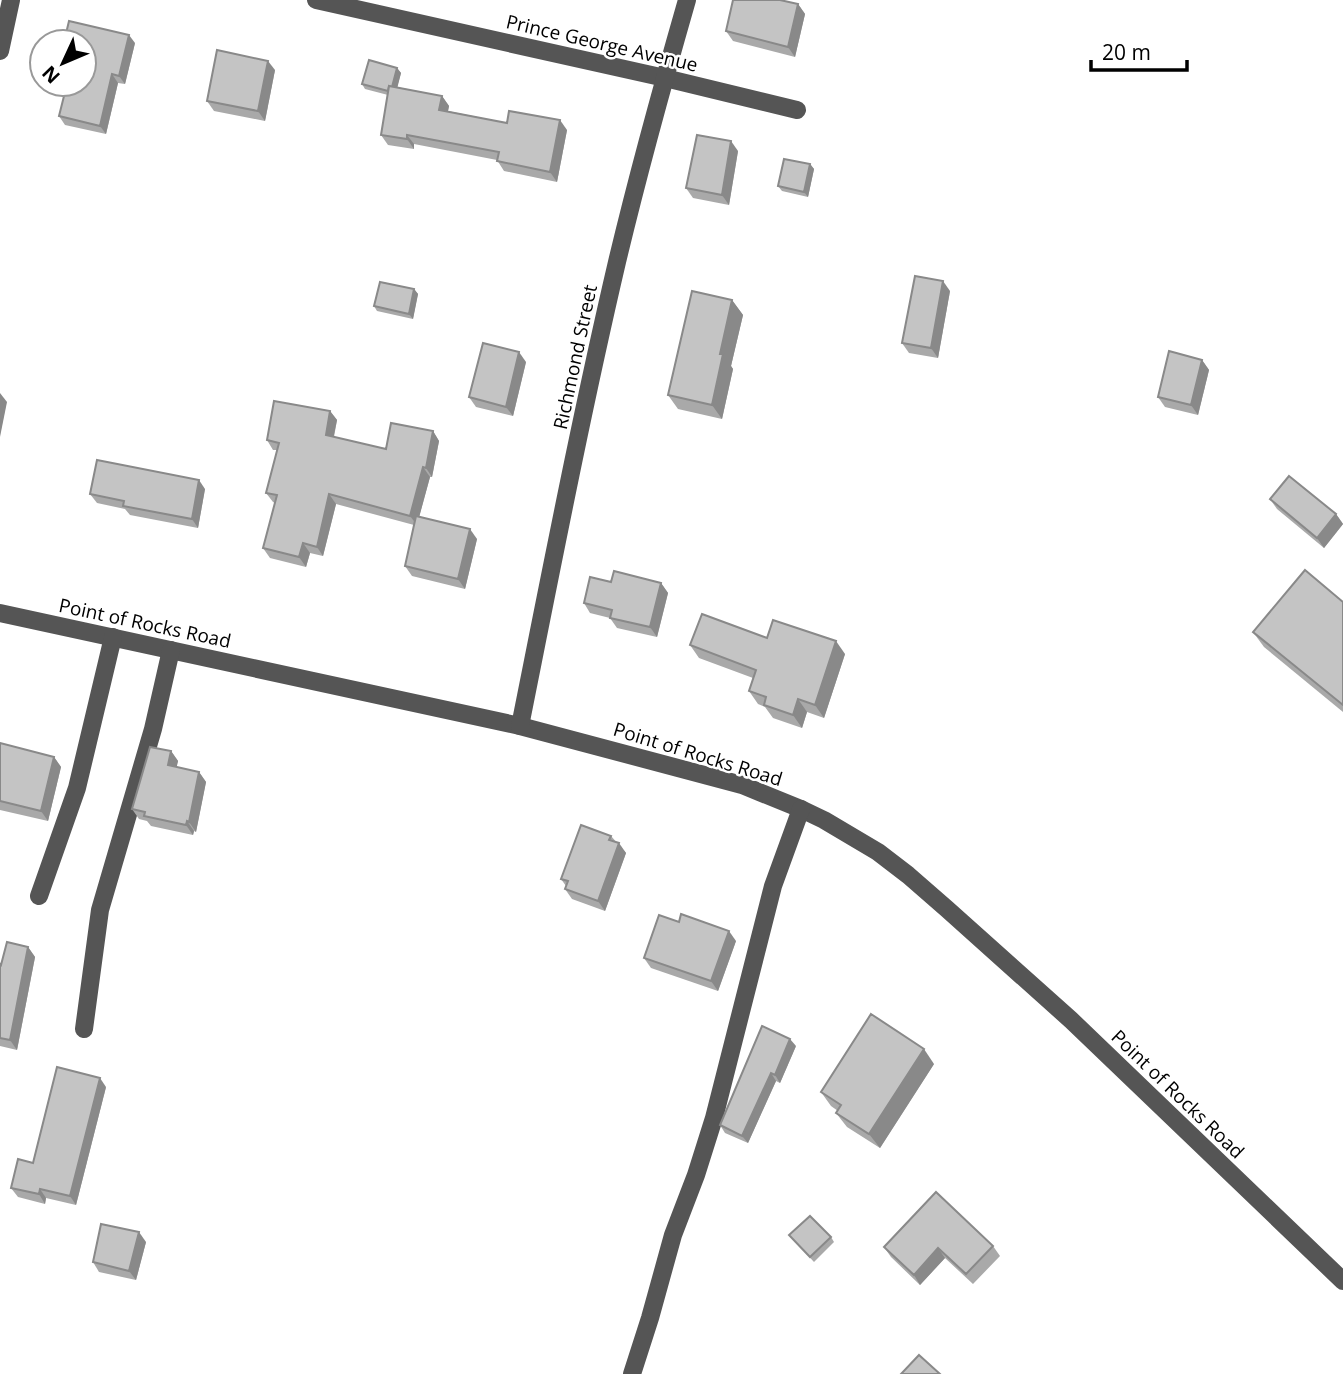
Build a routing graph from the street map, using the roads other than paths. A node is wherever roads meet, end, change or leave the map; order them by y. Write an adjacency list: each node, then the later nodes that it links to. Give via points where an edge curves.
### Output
1 (11, 0): 4 (street)
2 (316, 0): 5 (street, Prince George Avenue)
3 (687, 0): 5 (street, Richmond Street)
4 (0, 51)
5 (665, 78): 6 (street, Prince George Avenue); 10 (street, Richmond Street, via 618,262)
6 (797, 110)
7 (0, 614): 8 (street, Point of Rocks Road)
8 (113, 637): 9 (street, Point of Rocks Road); 12 (street, via 77,788)
9 (171, 650): 10 (street, Point of Rocks Road); 13 (street, via 100,910)
10 (520, 726): 11 (street, Point of Rocks Road, via 742,785)
11 (802, 809): 14 (street, Point of Rocks Road, via 878,852 937,900 1071,1020); 15 (street, via 773,886 715,1118 673,1235)
12 (39, 896)
13 (84, 1029)
14 (1343, 1281)
15 (632, 1374)

